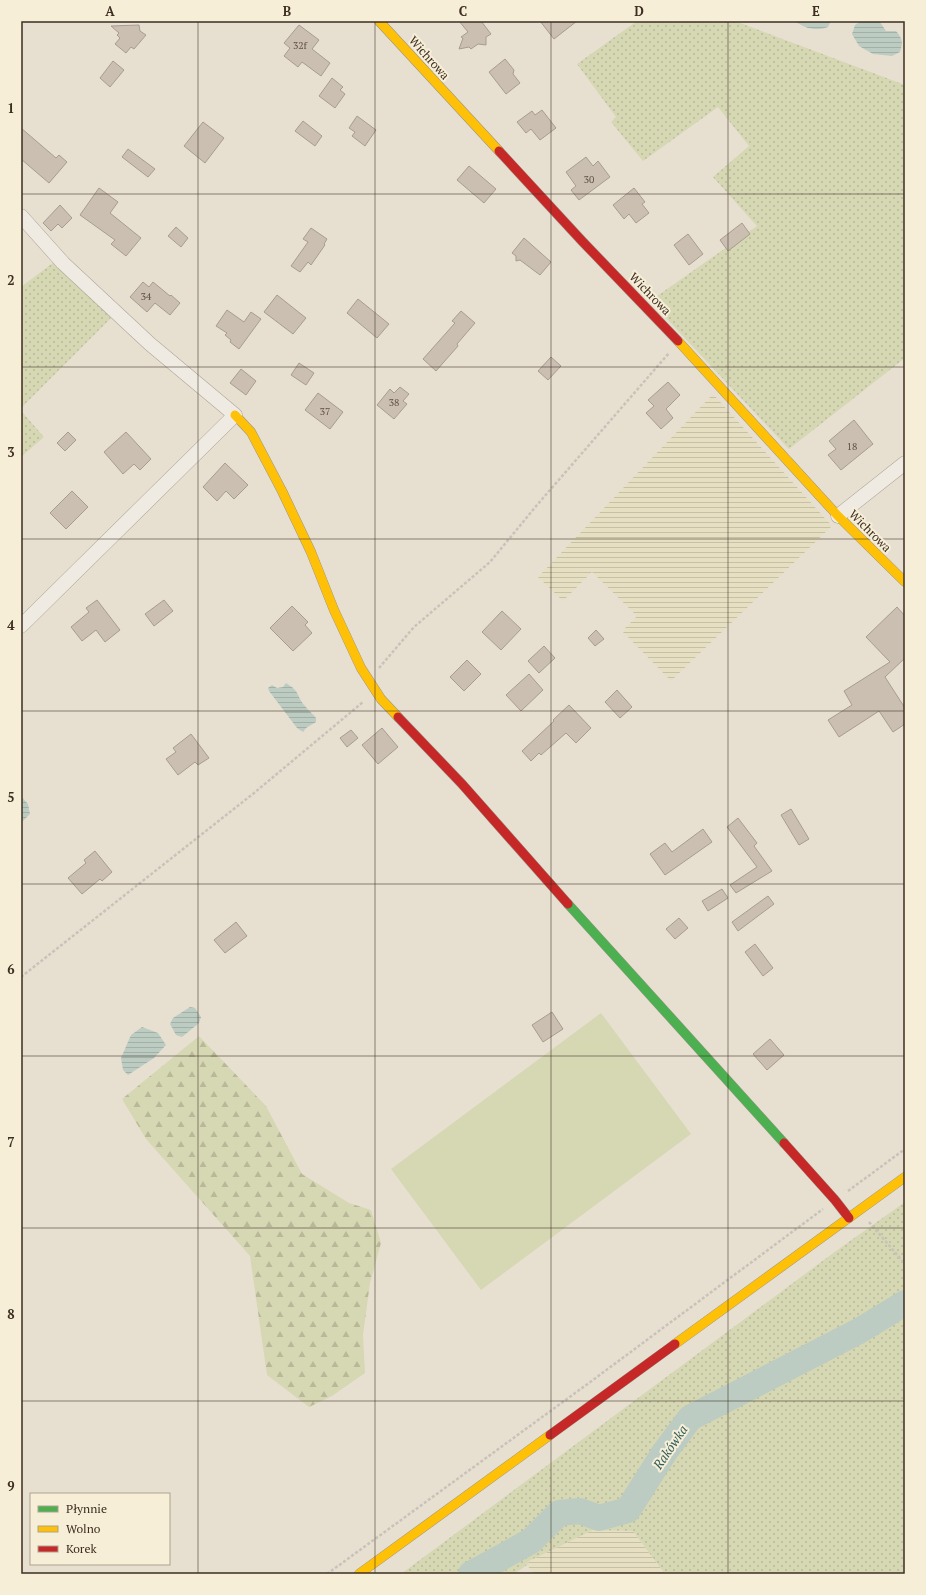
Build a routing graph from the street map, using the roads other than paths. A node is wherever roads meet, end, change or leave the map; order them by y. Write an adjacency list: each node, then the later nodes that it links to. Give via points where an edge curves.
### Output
1 (379, 21): 5 (street, Wichrowa)
2 (21, 216): 3 (street, via 69,269 150,344)
3 (235, 415): 7 (street); 9 (street, via 251,432 282,491 361,668 376,691 746,1099)
4 (905, 463): 5 (street)
5 (838, 516): 6 (street, Wichrowa)
6 (905, 582)
7 (21, 626)
8 (905, 1177): 9 (street)
9 (849, 1218): 10 (street)
10 (358, 1574)

